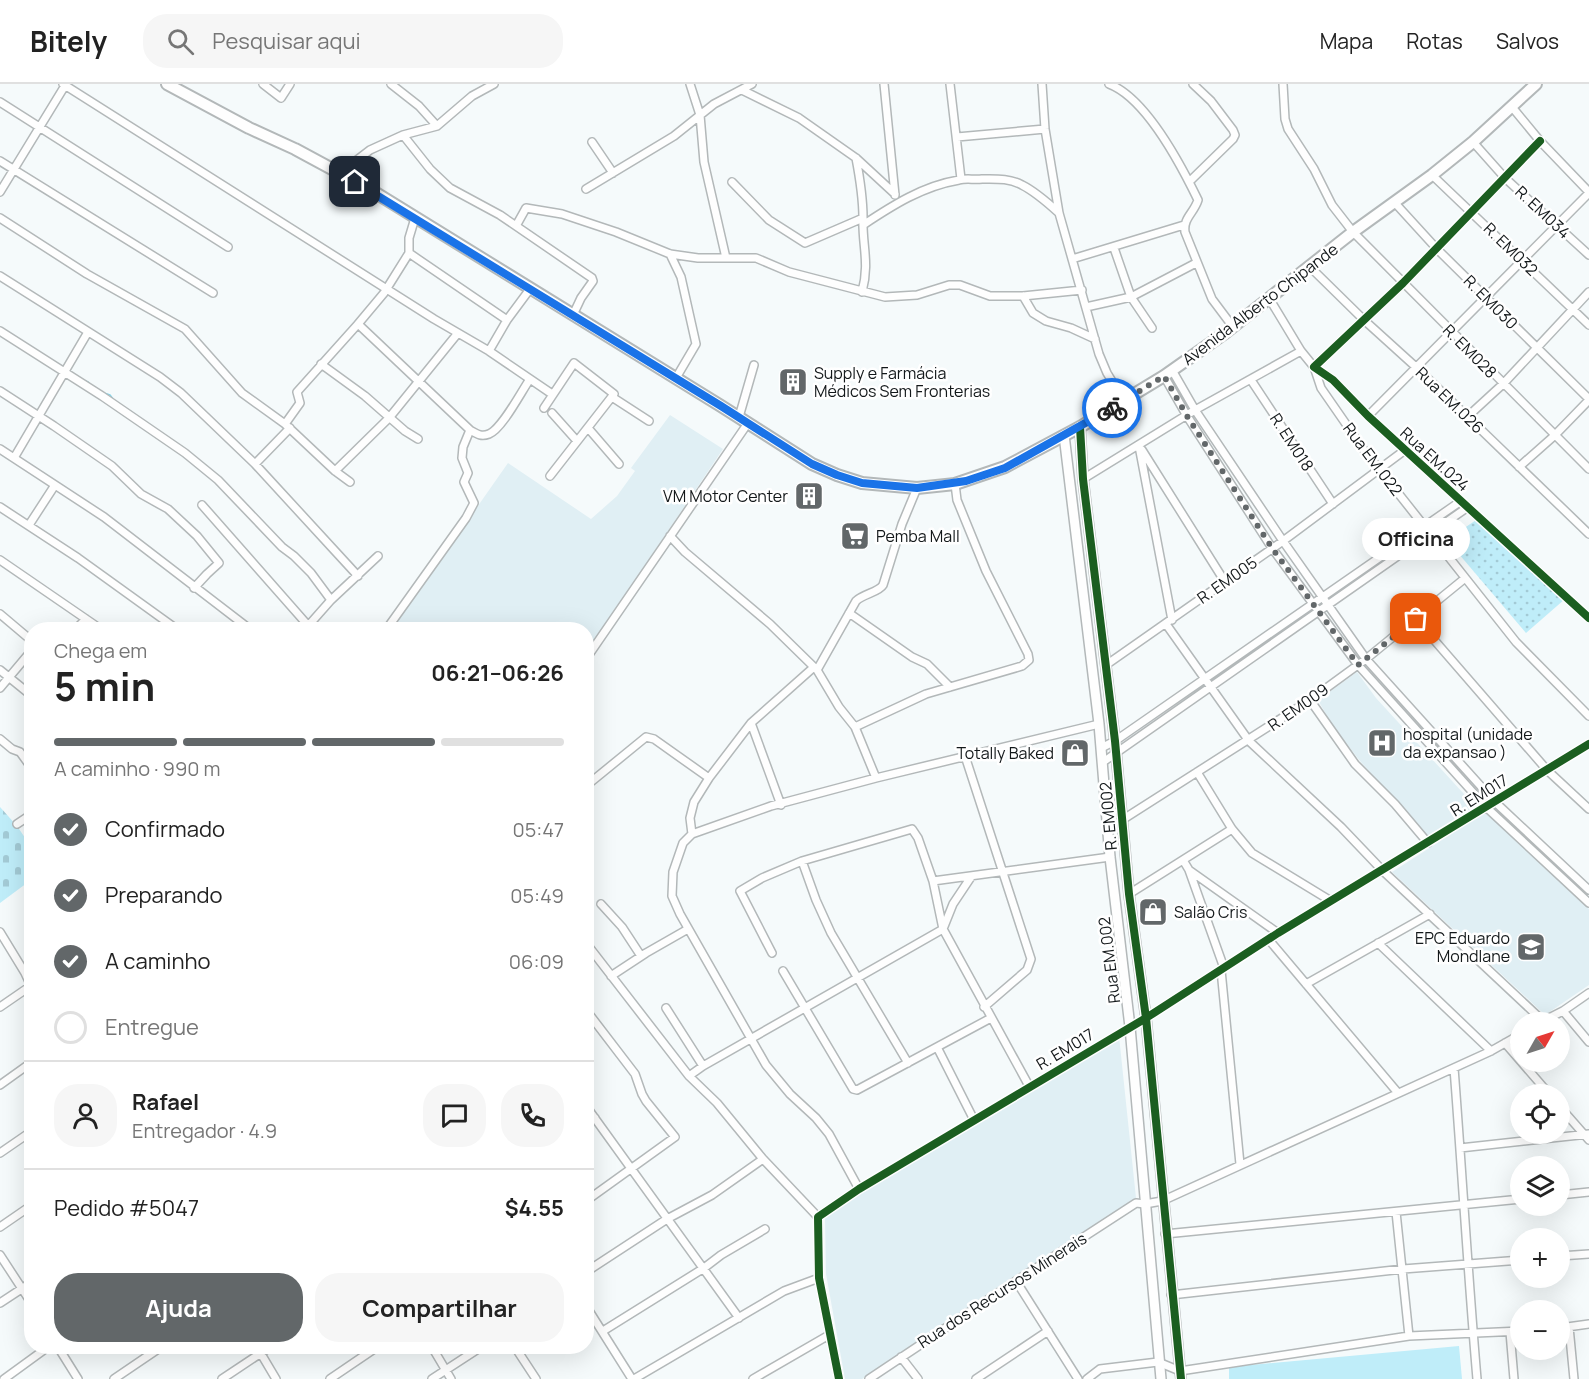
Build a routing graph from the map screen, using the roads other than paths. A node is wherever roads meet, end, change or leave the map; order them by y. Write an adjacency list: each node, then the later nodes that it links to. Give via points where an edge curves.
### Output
1 (166, 84): 31 (main road, Avenida Alberto Chipande)
2 (263, 84): 3 (street, via 281,98)
3 (290, 84)
4 (391, 84): 20 (street)
5 (494, 84): 20 (street, via 472,96)
6 (690, 84): 19 (street)
7 (752, 84): 16 (street)
8 (884, 84): 41 (street)
9 (950, 84): 24 (street)
10 (1042, 84): 22 (street)
11 (1108, 84): 37 (street, via 1118,88 1153,123)
12 (1193, 84): 37 (street, via 1211,101 1235,135)
13 (1283, 84): 52 (street, R. EM028, via 1288,129 1332,205)
14 (65, 85): 21 (street); 66 (street)
15 (1534, 85): 18 (main road, Avenida Alberto Chipande)
16 (742, 90): 19 (street); 28 (street, via 799,118)
17 (0, 102): 21 (street)
18 (1512, 107): 25 (street); 27 (main road, Avenida Alberto Chipande)
19 (700, 115): 32 (street); 59 (street, via 704,162)
20 (437, 126): 23 (street)
21 (39, 127): 30 (street); 53 (street)
22 (1045, 129): 24 (street); 45 (street)
23 (403, 135): 31 (street, via 370,150); 51 (street, via 450,188)
24 (957, 137): 35 (street)
25 (1540, 141): 34 (street); 40 (street)
26 (592, 142): 32 (street)
27 (1473, 142): 33 (main road, Avenida Alberto Chipande); 34 (street, R. EM034)
28 (856, 158): 41 (street); 48 (street)
29 (0, 161): 30 (street)
30 (13, 170): 39 (street); 71 (street)
31 (340, 173): 46 (main road, Avenida Alberto Chipande)
32 (614, 173): 38 (street)
33 (1432, 175): 42 (main road, Avenida Alberto Chipande); 44 (street, R. EM032)
34 (1505, 178): 44 (street); 50 (street, R. EM034)
35 (961, 179): 43 (street, via 934,186); 45 (street, via 999,178 1021,184)
36 (732, 182): 48 (street, via 769,220 805,243)
37 (1189, 182): 49 (street, via 1198,200)
38 (586, 189)
39 (0, 192)
40 (1589, 193): 50 (street)
41 (896, 194): 43 (street)
42 (1395, 203): 52 (main road, Avenida Alberto Chipande); 55 (street, R. EM030)
43 (896, 204): 48 (street)
44 (1472, 212): 55 (street); 61 (street, R. EM032)
45 (1059, 213): 60 (street)
46 (415, 218): 56 (street); 67 (main road, Avenida Alberto Chipande)
47 (0, 219): 119 (street, via 185,329 242,393)
48 (863, 221): 70 (street, via 867,265)
49 (1184, 225): 54 (street); 62 (street)
50 (1557, 225): 58 (street, R. EM034); 61 (street)
51 (516, 226): 57 (street, via 526,208 561,214); 78 (street, via 592,278)
52 (1353, 232): 63 (main road, Avenida Alberto Chipande); 65 (street, R. EM028)
53 (228, 247)
54 (1114, 248): 60 (street); 73 (street)
55 (1437, 249): 65 (street); 74 (street, R. EM030)
56 (409, 253): 66 (street); 79 (street)
57 (670, 254): 59 (street); 99 (street, via 681,277 696,344)
58 (1589, 255)
59 (726, 258): 70 (street, via 756,258 789,272)
60 (1072, 260): 68 (street)
61 (1522, 261): 74 (street); 77 (street, R. EM032)
62 (1197, 262): 73 (street); 83 (street, via 1212,300)
63 (1310, 267): 75 (main road, Avenida Alberto Chipande); 80 (street, Rua EM.026)
64 (0, 276): 86 (street)
65 (1403, 283): 80 (street); 87 (street, R. EM028)
66 (386, 289): 81 (street); 88 (street)
67 (530, 289): 78 (main road, Avenida Alberto Chipande); 79 (street)
68 (1082, 290): 72 (street); 76 (street)
69 (1589, 291): 77 (street)
70 (862, 292): 72 (street, via 905,296 960,285 990,296)
71 (213, 293)
72 (1023, 296): 89 (street, via 1034,313 1046,321)
73 (1131, 297): 76 (street); 84 (street)
74 (1487, 297): 87 (street); 90 (street, R. EM030)
75 (1269, 298): 83 (main road, Avenida Alberto Chipande); 92 (street, Rua EM.022)
76 (1086, 308): 89 (street)
77 (1573, 308): 82 (street, R. EM032); 90 (street)
78 (573, 315): 99 (main road, Avenida Alberto Chipande)
79 (507, 320): 91 (street)
80 (1364, 320): 95 (street); 96 (street, Rua EM.026)
81 (358, 324): 93 (street); 102 (street)
82 (1589, 324)
83 (1233, 327): 98 (main road, Avenida Alberto Chipande)
84 (1152, 328)
85 (0, 332): 97 (street)
86 (88, 332): 97 (street); 131 (street, via 182,393)
87 (1451, 332): 96 (street); 103 (street, R. EM028)
88 (459, 333): 91 (street); 102 (street)
89 (1095, 339): 108 (street, via 1107,373)
90 (1537, 348): 103 (street); 107 (street, R. EM030)
91 (489, 351): 100 (street)
92 (1300, 351): 95 (street, Rua EM.022); 101 (street)
93 (321, 364): 115 (street); 119 (street, via 297,392 300,404)
94 (754, 365): 117 (street)
95 (1314, 367): 113 (street, Rua EM.024, via 1333,380); 134 (street, Rua EM.022, via 1321,388)
96 (1417, 368): 113 (street); 116 (street, Rua EM.026)
97 (66, 373): 114 (street); 162 (street, via 185,453 218,480 306,568)
98 (1168, 373): 108 (main road, Avenida Alberto Chipande); 110 (street); 112 (street)
99 (676, 378): 117 (main road, Avenida Alberto Chipande)
100 (530, 379): 105 (street); 122 (street, via 496,430 478,435)
101 (1251, 380): 110 (street); 144 (street, R. EM018)
102 (419, 382): 115 (street); 122 (street)
103 (1503, 384): 116 (street); 124 (street, R. EM028)
104 (0, 391): 114 (street)
105 (552, 394): 106 (street, via 574,363 614,394); 109 (street)
106 (612, 397): 118 (street); 121 (street)
107 (1589, 400): 124 (street)
108 (1124, 401): 120 (main road, Avenida Alberto Chipande)
109 (544, 408)
110 (1195, 410): 112 (street); 153 (street)
111 (552, 413): 126 (street)
112 (1187, 416): 127 (street); 154 (street)
113 (1368, 416): 129 (street, Rua EM.024)
114 (40, 417): 130 (street); 160 (street, via 112,466 141,494 168,509 202,543 219,564)
115 (389, 418): 125 (street); 136 (street)
116 (1466, 418): 133 (street, Rua EM.026)
117 (743, 420): 142 (main road, Avenida Alberto Chipande, via 812,464 837,475 862,483); 152 (street)
118 (649, 422)
119 (287, 426): 131 (street); 136 (street)
120 (1080, 427): 123 (main road, Avenida Alberto Chipande); 138 (street, R. EM002)
121 (588, 428): 126 (street); 132 (street)
122 (470, 430): 177 (street, via 462,458 468,472 464,482 474,503)
123 (1064, 435): 141 (main road, Avenida Alberto Chipande, via 1005,468); 196 (street, Rua EM.002)
124 (1554, 436): 133 (street); 135 (street, R. EM028)
125 (418, 439)
126 (577, 441): 137 (street)
127 (1139, 446): 138 (street); 159 (street); 178 (street)
128 (0, 449): 130 (street)
129 (1405, 450): 134 (street, R. EM005); 143 (street, Rua EM.024)
130 (14, 458): 140 (street)
131 (255, 464): 157 (street)
132 (619, 464)
133 (1519, 467): 151 (street, Rua EM.026)
134 (1380, 469): 144 (street, R. EM005); 149 (street, Rua EM.022)
135 (1589, 469)
136 (336, 471): 139 (street)
137 (550, 476)
138 (1083, 479): 183 (street, R. EM002)
139 (350, 482)
140 (55, 484): 148 (street); 160 (street)
141 (955, 484): 142 (main road, Avenida Alberto Chipande); 189 (street, via 957,500 986,571 1029,660 1022,666)
142 (917, 488): 167 (street, via 881,589 862,595)
143 (1461, 501): 147 (street, Rua EM.024); 149 (street)
144 (1333, 504): 153 (street, R. EM005)
145 (202, 505): 175 (street)
146 (0, 507): 148 (street)
147 (1468, 507): 150 (street); 168 (street, Rua EM.024)
148 (29, 525): 173 (street)
149 (1424, 526): 150 (street, Rua EM.022); 161 (street)
150 (1430, 534): 158 (street, Rua EM.022); 164 (street)
151 (1589, 534)
152 (670, 536): 180 (street); 185 (street)
153 (1283, 542): 154 (street, R. EM005); 161 (street)
154 (1272, 548): 159 (street, R. EM005); 163 (street)
155 (378, 556): 157 (street)
156 (0, 560): 169 (street)
157 (358, 576): 162 (street)
158 (1464, 579): 170 (street, R. EM009); 194 (street, Rua EM.022, via 1516,642)
159 (1225, 582): 178 (street, R. EM005)
160 (194, 588): 174 (street)
161 (1324, 597): 163 (street); 164 (street)
162 (331, 600): 176 (street)
163 (1314, 603): 165 (street); 188 (street)
164 (1330, 605): 165 (street); 182 (street)
165 (1320, 612): 184 (street); 190 (street)
166 (0, 614): 179 (street)
167 (849, 614): 185 (street); 189 (street, via 927,664)
168 (1589, 618)
169 (86, 619): 171 (street); 172 (street)
170 (1416, 619): 182 (street, R. EM009); 207 (street)
171 (83, 622)
172 (90, 622)
173 (167, 622)
174 (240, 622)
175 (305, 622)
176 (314, 622)
177 (392, 622)
178 (1169, 622): 183 (street, R. EM005); 188 (street)
179 (24, 634)
180 (594, 647)
181 (24, 659): 187 (street)
182 (1366, 659): 184 (street, R. EM009); 212 (street)
183 (1106, 665): 199 (street, R. EM002)
184 (1358, 665): 193 (street, R. EM009); 214 (street)
185 (815, 668): 195 (street); 197 (street)
186 (0, 670): 187 (street)
187 (9, 677): 191 (street); 192 (street)
188 (1204, 678): 190 (street); 199 (street)
189 (950, 687): 197 (street)
190 (1210, 687): 200 (street); 203 (street)
191 (0, 688)
192 (24, 689)
193 (1310, 700): 200 (street, R. EM009); 221 (street, via 1355,764)
194 (1588, 714)
195 (751, 723): 209 (street); 213 (street)
196 (1100, 724): 202 (street, Rua EM.002); 205 (street)
197 (855, 727): 210 (street)
198 (0, 739): 204 (street)
199 (1114, 741): 202 (street); 203 (street, R. EM002)
200 (1249, 741): 208 (street, R. EM009); 226 (street)
201 (1589, 744): 207 (street, R. EM017)
202 (1101, 748): 206 (street, Rua EM.002)
203 (1115, 755): 206 (street); 217 (street, R. EM002)
204 (24, 756)
205 (965, 756): 210 (street); 227 (street)
206 (1103, 762): 222 (street, Rua EM.002)
207 (1547, 770): 212 (street, R. EM017); 215 (street)
208 (1197, 772): 217 (street, R. EM009); 219 (street)
209 (709, 777): 211 (street, via 645,737); 220 (street, via 694,802)
210 (876, 778): 213 (street)
211 (594, 779)
212 (1495, 802): 214 (street, R. EM017); 230 (street)
213 (781, 805): 220 (street)
214 (1486, 807): 221 (street, R. EM017); 233 (street)
215 (1589, 809)
216 (24, 819): 218 (street)
217 (1122, 820): 231 (street, R. EM002)
218 (17, 824)
219 (1232, 829): 223 (street); 232 (street, via 1252,853)
220 (692, 834): 236 (street, via 683,843 673,872 672,896)
221 (1428, 843): 226 (street, R. EM017)
222 (1110, 857): 227 (street); 262 (street, Rua EM.002)
223 (1183, 860): 225 (street); 231 (street)
224 (802, 861): 229 (street, via 912,829); 242 (street, via 740,891); 249 (street, via 831,933)
225 (1189, 870): 239 (street); 245 (street)
226 (1383, 871): 232 (street, R. EM017); 235 (street)
227 (1003, 873): 228 (street); 253 (street, via 1031,959 1027,970)
228 (971, 877): 229 (street); 237 (street, via 953,904)
229 (933, 881): 237 (street)
230 (1589, 890)
231 (1129, 894): 260 (street, R. EM002)
232 (1331, 901): 239 (street, R. EM017)
233 (1589, 903)
234 (601, 904): 244 (street)
235 (1430, 914): 241 (street); 258 (street)
236 (688, 929): 244 (street); 263 (street)
237 (943, 929): 249 (street); 253 (street)
238 (0, 932): 246 (street)
239 (1278, 933): 240 (street, R. EM017)
240 (1269, 939): 245 (street, R. EM017); 250 (street)
241 (1378, 943): 250 (street); 268 (street)
242 (772, 953)
243 (594, 954): 248 (street)
244 (641, 956): 248 (street)
245 (1222, 969): 260 (street, R. EM017); 286 (street)
246 (24, 970)
247 (783, 971): 256 (street)
248 (611, 976): 273 (street)
249 (857, 976): 256 (street); 269 (street)
250 (1306, 984): 277 (street)
251 (24, 991): 254 (street)
252 (1589, 993): 257 (street)
253 (984, 1006): 259 (street)
254 (0, 1007)
255 (666, 1008): 270 (street)
256 (805, 1008): 263 (street); 269 (street, via 854,1089)
257 (1563, 1011): 265 (street)
258 (1531, 1012)
259 (991, 1018): 267 (street); 276 (street)
260 (1146, 1018): 262 (street, R. EM017); 293 (street, R. EM002)
261 (594, 1020): 287 (street, via 635,1074 646,1101 675,1137)
262 (1130, 1027): 276 (street, R. EM017); 294 (street, Rua EM.002)
263 (751, 1040): 270 (street); 288 (street, via 790,1094 829,1134)
264 (1510, 1041): 266 (street)
265 (1589, 1042)
266 (1505, 1044): 268 (street); 274 (street)
267 (937, 1047): 269 (street); 280 (street)
268 (1491, 1051): 272 (street)
269 (908, 1063)
270 (703, 1066): 273 (street)
271 (24, 1068): 275 (street)
272 (1454, 1068): 277 (street); 283 (street)
273 (689, 1076): 285 (street)
274 (1540, 1084)
275 (0, 1085)
276 (1029, 1086): 280 (street, R. EM017)
277 (1398, 1094): 286 (street)
278 (595, 1118): 287 (street)
279 (1570, 1118): 281 (street)
280 (974, 1120): 288 (street, R. EM017)
281 (1587, 1136): 283 (street)
282 (24, 1137): 284 (street)
283 (1460, 1148): 295 (street)
284 (0, 1154)
285 (763, 1159): 298 (street); 299 (street, via 712,1195)
286 (1240, 1164): 293 (street)
287 (632, 1168): 291 (street); 299 (street)
288 (859, 1189): 298 (street, R. EM017)
289 (1589, 1192): 290 (street)
290 (1570, 1194)
291 (594, 1195)
292 (1510, 1200): 295 (street)
293 (1162, 1201): 294 (street); 302 (street)
294 (1140, 1204): 312 (street, Rua dos Recursos Minerais); 339 (street, Rua EM.002)
295 (1462, 1204): 297 (street); 307 (street)
296 (24, 1210): 300 (street)
297 (1396, 1212): 302 (street); 310 (street)
298 (818, 1217): 311 (street)
299 (667, 1219): 308 (street); 309 (street)
300 (0, 1227)
301 (765, 1229): 309 (street)
302 (1165, 1234): 315 (street)
303 (1589, 1254): 305 (street)
304 (0, 1255): 313 (street)
305 (1570, 1255)
306 (1510, 1261): 307 (street)
307 (1467, 1264): 310 (street); 323 (street)
308 (594, 1267)
309 (704, 1268): 317 (street); 321 (street)
310 (1403, 1269): 315 (street); 326 (street)
311 (819, 1278): 317 (street, via 784,1291); 325 (street)
312 (1016, 1281): 322 (street); 337 (street, Rua dos Recursos Minerais)
313 (22, 1288): 314 (street); 316 (street)
314 (24, 1291)
315 (1171, 1295): 341 (street)
316 (0, 1303)
317 (739, 1317): 351 (street)
318 (594, 1318): 321 (street)
319 (1589, 1324): 320 (street)
320 (1570, 1327)
321 (603, 1331): 351 (street)
322 (1048, 1331): 356 (street); 357 (street)
323 (1473, 1332): 324 (street); 326 (street); 360 (street)
324 (1510, 1332)
325 (829, 1335): 352 (street); 353 (street)
326 (1409, 1336): 341 (street)
327 (1570, 1337): 362 (street)
328 (38, 1354): 342 (street)
329 (62, 1354): 343 (street)
330 (150, 1354): 344 (street)
331 (254, 1354): 345 (street)
332 (261, 1354): 346 (street)
333 (367, 1354): 347 (street)
334 (436, 1354): 340 (street)
335 (470, 1354): 340 (street)
336 (520, 1354): 350 (street)
337 (900, 1357): 354 (street, Rua dos Recursos Minerais); 355 (street)
338 (1512, 1360): 361 (street)
339 (1158, 1362): 341 (street); 358 (street, via 1100,1369); 359 (street, Rua EM.002)
340 (445, 1370): 348 (street); 349 (street)
341 (1180, 1375)
342 (4, 1379)
343 (78, 1379)
344 (114, 1379)
345 (222, 1379)
346 (276, 1379)
347 (330, 1379)
348 (432, 1379)
349 (451, 1379)
350 (536, 1379)
351 (633, 1379)
352 (753, 1379)
353 (838, 1379)
354 (869, 1379)
355 (918, 1379)
356 (976, 1379)
357 (1078, 1379)
358 (1087, 1379)
359 (1161, 1379)
360 (1477, 1379)
361 (1514, 1379)
362 (1574, 1379)

